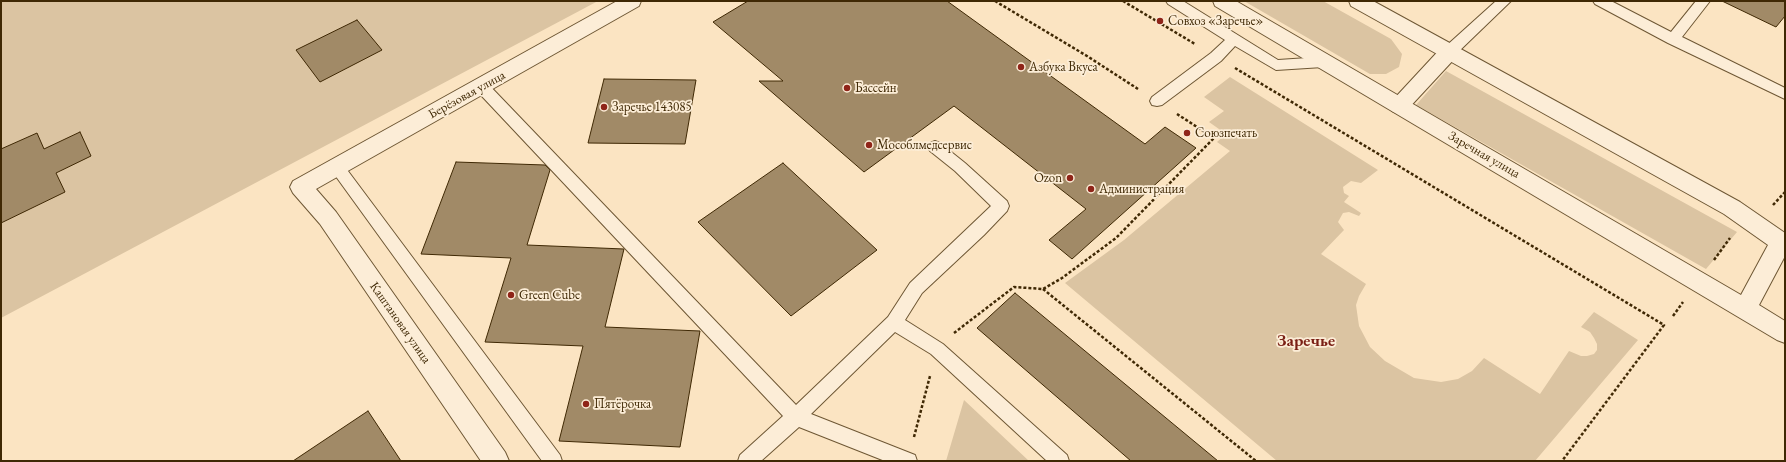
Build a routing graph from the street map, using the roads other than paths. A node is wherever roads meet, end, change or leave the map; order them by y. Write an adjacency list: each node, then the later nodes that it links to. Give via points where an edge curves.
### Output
1 (632, 1): 12 (street, Берёзовая улица)
2 (1173, 1): 8 (lane)
3 (1222, 1): 11 (street, Заречная улица)
4 (1358, 1): 10 (street)
5 (1504, 1): 10 (lane)
6 (1600, 1): 9 (lane)
7 (1703, 1): 9 (lane)
8 (1234, 39): 11 (lane, via 1276,65); 14 (lane, via 1216,57)
9 (1673, 39): 13 (lane)
10 (1450, 51): 15 (street); 19 (street, via 1725,204 1781,242)
11 (1323, 62): 15 (street, Заречная улица)
12 (482, 87): 17 (street, Берёзовая улица); 22 (lane)
13 (1785, 94)
14 (1157, 101)
15 (1400, 106): 19 (street, Заречная улица)
16 (935, 147): 20 (lane, via 1001,206 916,288)
17 (337, 167): 18 (street, Берёзовая улица); 24 (lane)
18 (301, 187): 23 (street, Каштановая улица, via 328,218)
19 (1745, 309): 21 (street, Заречная улица)
20 (894, 322): 22 (lane); 27 (lane, via 937,349)
21 (1785, 333)
22 (796, 417): 25 (lane); 26 (lane)
23 (496, 461)
24 (553, 461)
25 (747, 461)
26 (908, 461)
27 (1060, 461)

